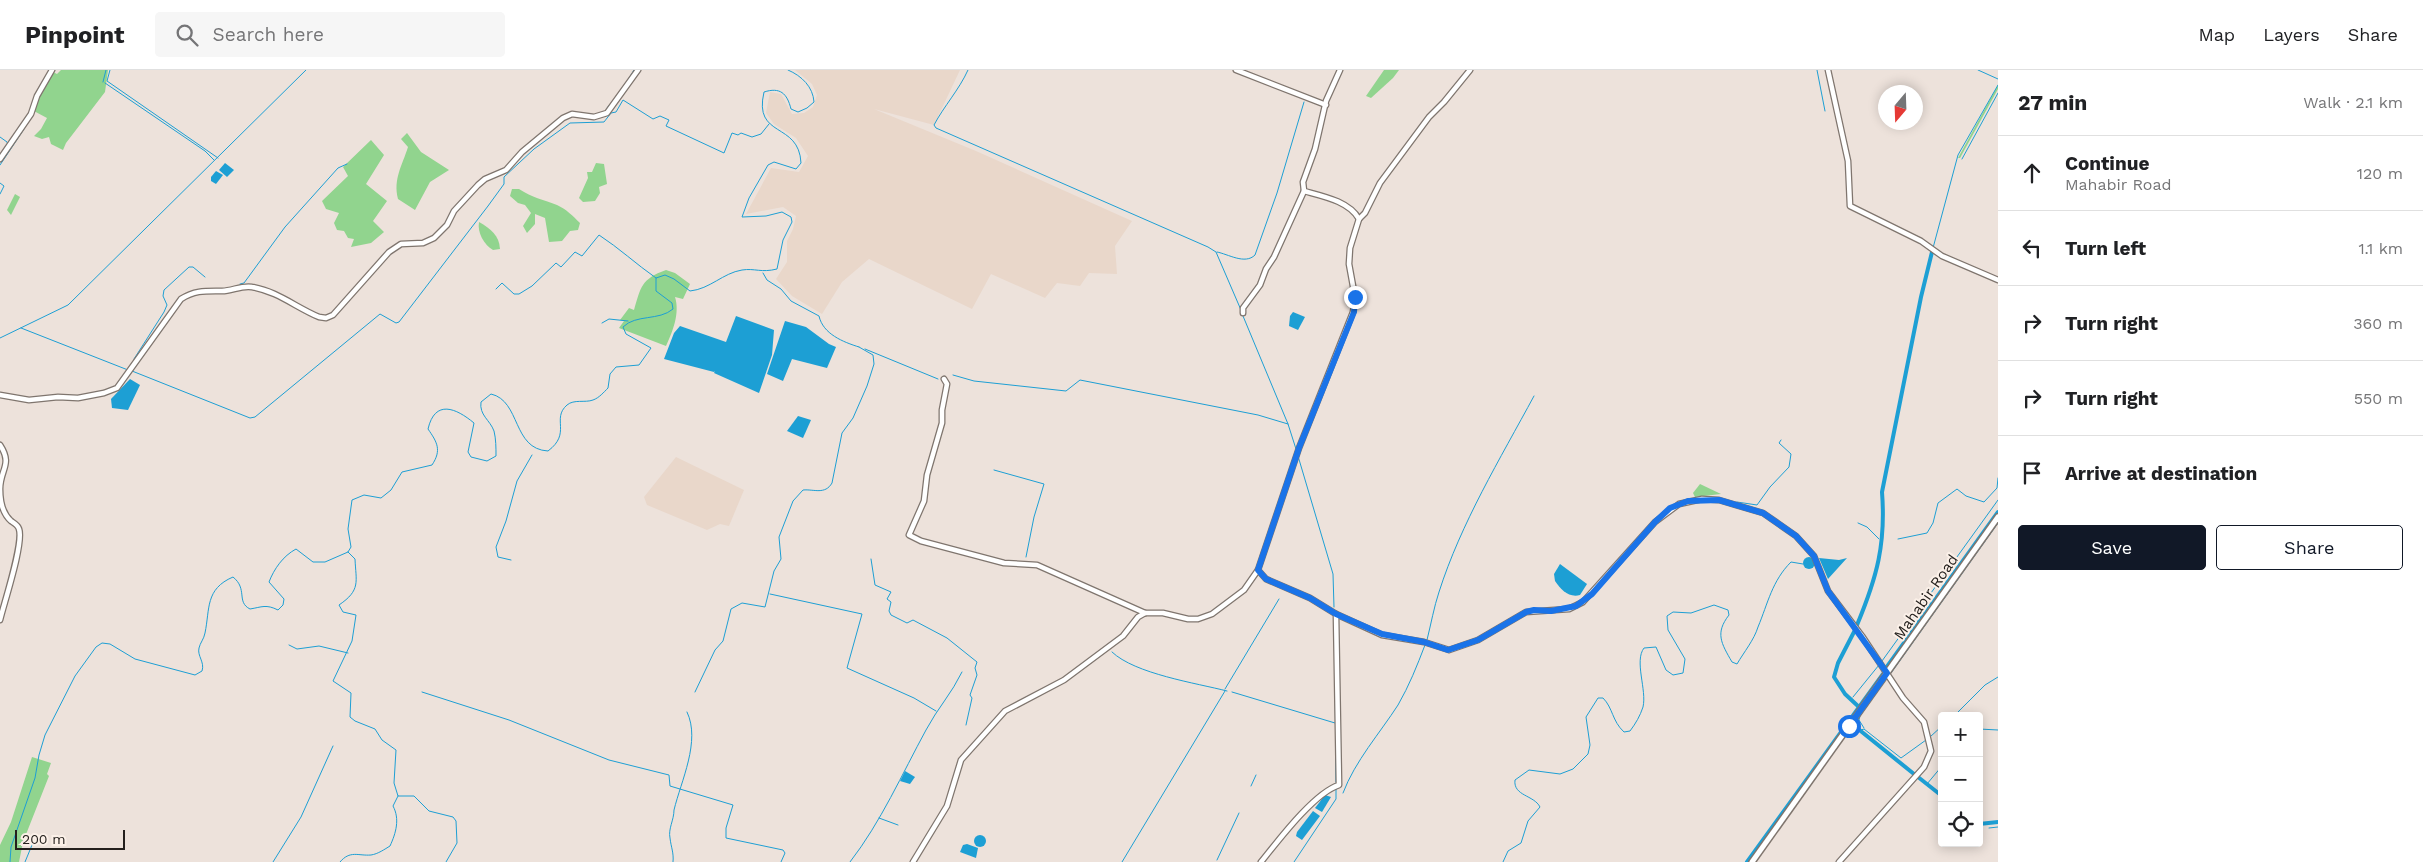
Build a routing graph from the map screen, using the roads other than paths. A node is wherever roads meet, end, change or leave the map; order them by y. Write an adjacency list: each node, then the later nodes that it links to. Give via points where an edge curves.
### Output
1 (52, 70): 8 (street, via 36,96 31,114)
2 (638, 70): 14 (street, via 607,113 594,117 572,114 563,118 522,152 506,170 478,185 434,238 423,243 402,244 389,252 326,318 251,287 190,293 181,299 122,384 112,390 78,398 29,400)
3 (1236, 70): 7 (street)
4 (1340, 70): 7 (street)
5 (1470, 70): 10 (street, via 1429,116 1380,183)
6 (1828, 70): 11 (street, via 1848,161 1850,206 1921,241 1942,256)
7 (1326, 105): 9 (street, via 1303,182)
8 (0, 159)
9 (1304, 191): 10 (street, via 1331,199 1355,212); 12 (street, via 1274,257)
10 (1359, 219): 17 (street, via 1349,264 1355,297 1354,312 1299,448)
11 (1998, 280)
12 (1243, 313)
13 (944, 380): 18 (street, via 947,384 942,424 926,475 924,501 909,534 922,541 1004,563 1037,565)
14 (0, 396)
15 (0, 445): 20 (street, via 7,462 1,483 3,508 18,526 20,534 15,567)
16 (1998, 517): 21 (street, Mahabir Road)
17 (1258, 570): 18 (street, via 1244,590 1212,614 1188,619); 19 (street, via 1266,579 1310,598)
18 (1145, 613): 22 (street, via 1123,636 1064,680 1014,704 991,725 962,760 947,806)
19 (1336, 614): 21 (street, via 1390,637 1424,642 1448,650 1465,646 1526,612 1576,606 1592,594 1670,508 1688,501 1719,500 1763,513 1796,536 1814,556 1828,591); 23 (street, via 1339,784 1328,788)
20 (0, 620)
21 (1887, 673): 24 (street, Mahabir Road); 25 (street, via 1902,698 1924,722 1930,754 1924,767)
22 (913, 862)
23 (1261, 862)
24 (1752, 862)
25 (1839, 862)

